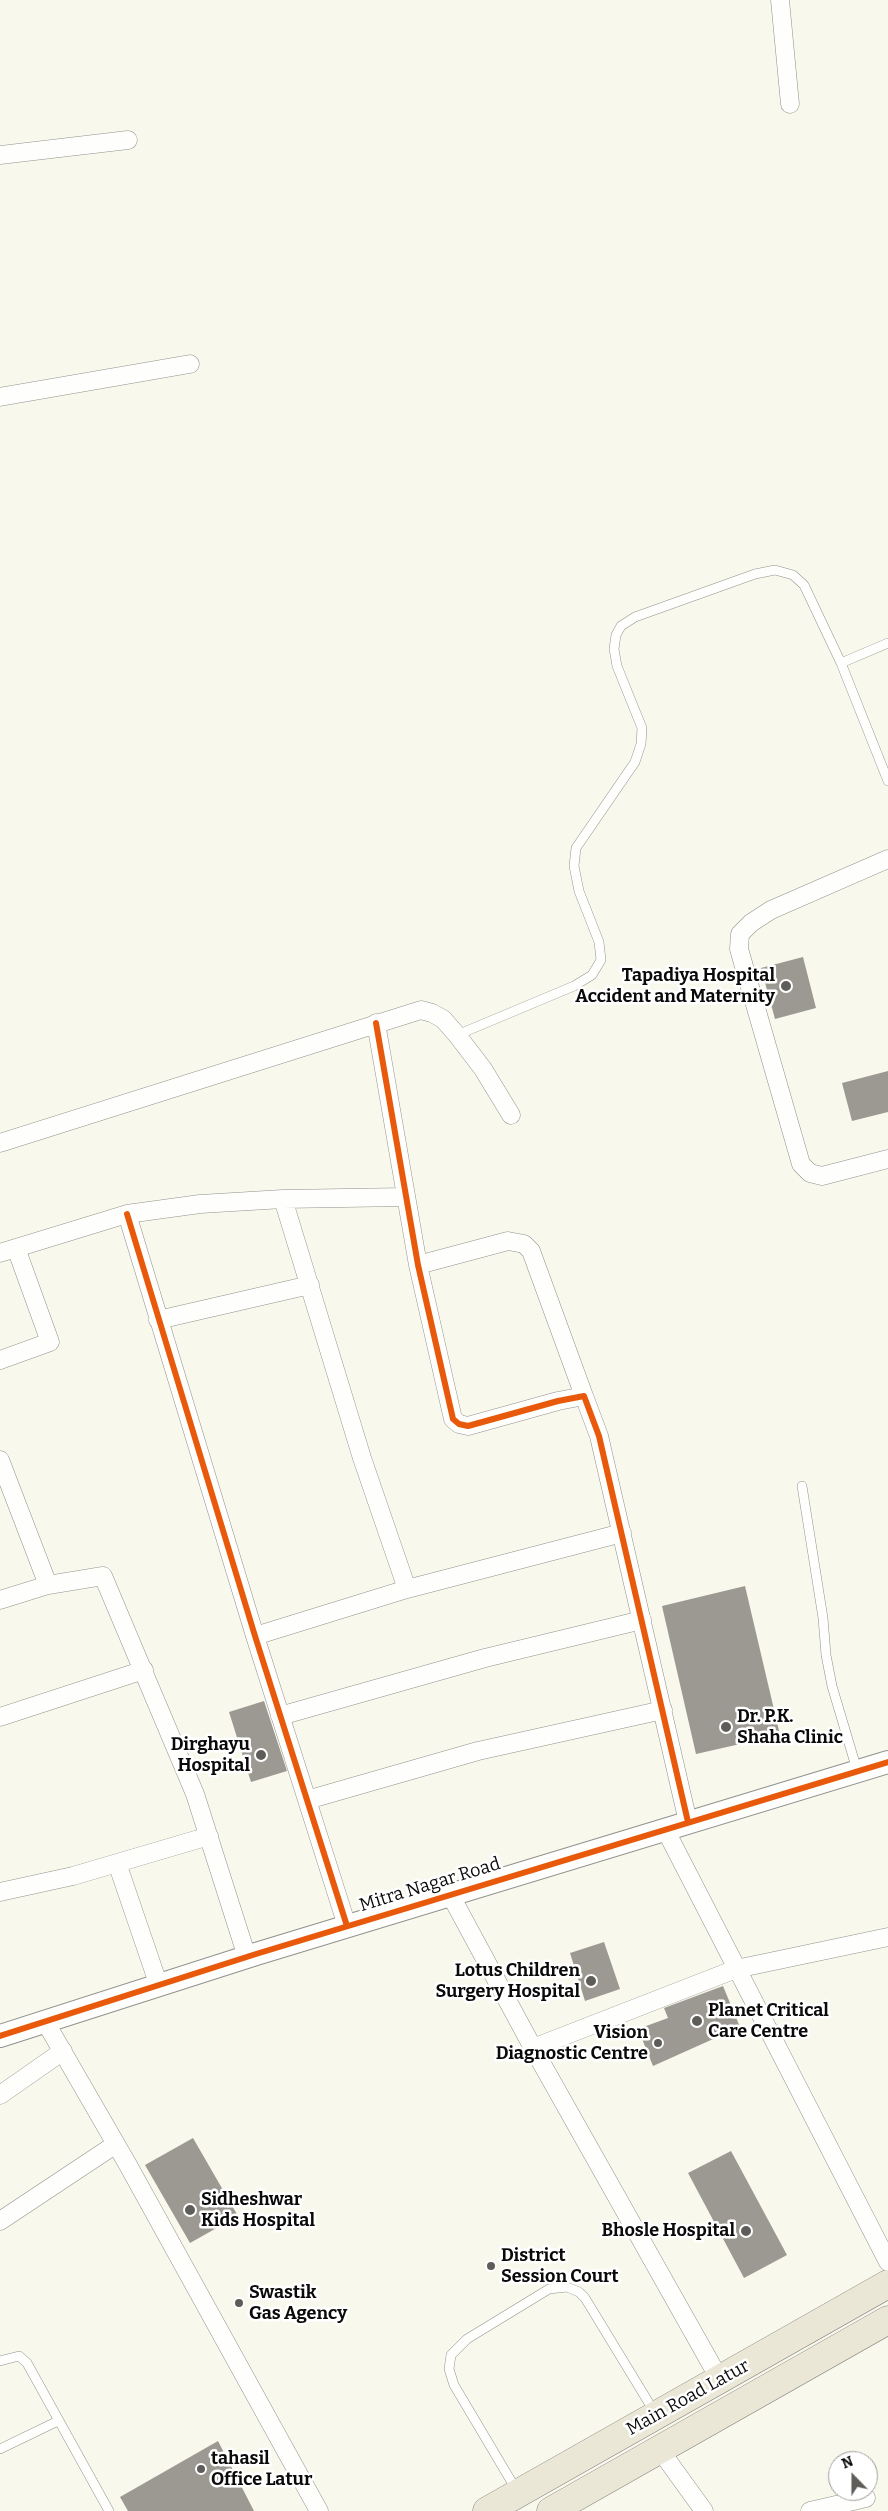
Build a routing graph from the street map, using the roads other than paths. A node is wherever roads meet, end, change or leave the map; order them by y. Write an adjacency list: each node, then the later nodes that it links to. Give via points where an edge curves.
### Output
1 (780, 0): 2 (street)
2 (790, 104)
3 (128, 140): 4 (street)
4 (0, 155)
5 (190, 364): 6 (street)
6 (0, 398)
7 (888, 643): 8 (lane)
8 (841, 663): 9 (lane); 12 (lane, via 804,585 793,575 775,570 755,574 635,617 621,626 614,649 617,666 642,728 641,744 635,762 576,848 574,866 599,942 601,960 592,976 574,986)
9 (888, 781)
10 (888, 859): 15 (street, via 771,910 750,923 740,934 739,949 801,1164 810,1173 822,1176)
11 (376, 1023): 12 (street, via 421,1010 432,1012); 14 (street); 16 (street)
12 (457, 1035): 13 (street, via 483,1069)
13 (511, 1115)
14 (0, 1143)
15 (888, 1159)
16 (405, 1197): 17 (street); 20 (street)
17 (283, 1199): 18 (street, via 200,1204); 21 (street)
18 (127, 1214): 19 (street); 22 (street)
19 (8, 1251): 23 (street, via 50,1342)
20 (418, 1265): 24 (street, via 508,1241 524,1244 531,1251); 24 (street, via 450,1410 459,1424 468,1426)
21 (310, 1285): 22 (street); 30 (street, via 362,1458)
22 (158, 1320): 33 (street)
23 (0, 1360)
24 (584, 1396): 28 (street, via 599,1436)
25 (0, 1460): 26 (street)
26 (4, 1482): 29 (street)
27 (802, 1486): 39 (lane, via 827,1662)
28 (622, 1533): 30 (street); 32 (street)
29 (48, 1585): 31 (street); 34 (street, via 103,1576)
30 (407, 1589): 33 (street)
31 (0, 1600)
32 (642, 1620): 35 (street); 36 (street, via 485,1658)
33 (255, 1636): 36 (street)
34 (144, 1670): 37 (street); 43 (street)
35 (663, 1710): 40 (street, via 478,1751); 41 (street)
36 (280, 1716): 40 (street)
37 (0, 1717)
38 (888, 1762): 39 (street, Mitra Nagar Road)
39 (857, 1770): 41 (street, Mitra Nagar Road)
40 (307, 1800): 47 (street)
41 (688, 1822): 42 (street, Mitra Nagar Road)
42 (664, 1829): 46 (street, Mitra Nagar Road); 50 (street)
43 (209, 1836): 44 (street); 49 (street)
44 (118, 1863): 45 (street); 51 (street)
45 (0, 1892)
46 (451, 1896): 47 (street, Mitra Nagar Road); 54 (street)
47 (347, 1926): 49 (street, Mitra Nagar Road)
48 (888, 1937): 50 (street)
49 (247, 1956): 51 (street, Mitra Nagar Road)
50 (736, 1969): 54 (street); 59 (street)
51 (158, 1986): 52 (street, Mitra Nagar Road)
52 (46, 2023): 53 (street, Mitra Nagar Road); 55 (street)
53 (0, 2036)
54 (534, 2048): 63 (street)
55 (63, 2051): 56 (street); 57 (street)
56 (0, 2095)
57 (116, 2144): 58 (street); 71 (street)
58 (0, 2221)
59 (888, 2262)
60 (888, 2284): 63 (main road, Main Road Latur)
61 (888, 2320): 67 (main road, Main Road Latur)
62 (0, 2361): 65 (lane, via 13,2356 24,2359)
63 (720, 2380): 64 (main road, Main Road Latur)
64 (656, 2416): 68 (main road, Main Road Latur); 68 (lane, via 586,2298 567,2287 548,2289 467,2339 451,2355 449,2369 454,2385)
65 (58, 2421): 66 (lane); 70 (lane)
66 (0, 2450)
67 (660, 2450): 73 (main road, Main Road Latur); 74 (street)
68 (518, 2493): 72 (main road, Main Road Latur)
69 (853, 2501): 75 (street)
70 (109, 2511)
71 (319, 2511)
72 (487, 2511)
73 (551, 2511)
74 (704, 2511)
75 (810, 2511)

